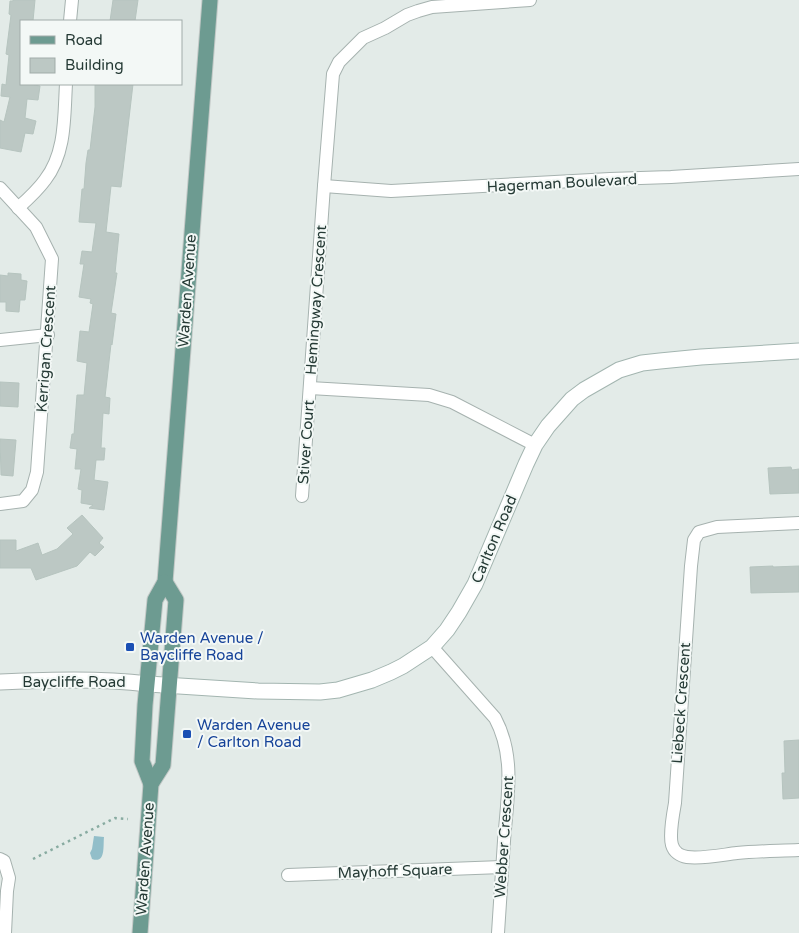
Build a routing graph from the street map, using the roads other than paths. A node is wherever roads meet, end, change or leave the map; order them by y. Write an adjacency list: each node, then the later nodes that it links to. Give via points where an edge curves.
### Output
1 (72, 0): 4 (street)
2 (210, 0): 18 (main road, Warden Avenue)
3 (530, 0): 7 (street, Hemingway Crescent, via 432,7 407,15 363,38 339,62 333,74)
4 (70, 20)
5 (66, 85): 9 (street, via 63,134 54,166)
6 (799, 170): 7 (street, Hagerman Boulevard, via 400,191)
7 (324, 186): 13 (street, Hemingway Crescent)
8 (0, 188): 9 (street, Kerrigan Crescent)
9 (18, 208): 10 (street, Kerrigan Crescent, via 36,227 52,259)
10 (48, 335): 11 (street); 16 (street, Kerrigan Crescent, via 37,472 32,490 23,501)
11 (0, 340)
12 (799, 351): 14 (main road, Carlton Road, via 660,361 619,370 572,400)
13 (310, 388): 14 (street, Hemingway Crescent, via 429,395 452,402); 15 (street, Stiver Court)
14 (535, 445): 19 (main road, Carlton Road, via 475,584 447,630)
15 (302, 496)
16 (0, 504)
17 (799, 523): 24 (street, Liebeck Crescent, via 717,527 698,532 694,540 672,833 672,845 686,857)
18 (165, 582): 21 (main road, Warden Avenue, via 155,600); 22 (main road, Warden Avenue, via 176,600)
19 (432, 647): 22 (main road, Carlton Road, via 391,672 338,690 258,691); 26 (street, Webber Crescent, via 501,729 509,768)
20 (0, 682): 21 (main road, Baycliffe Road, via 73,680)
21 (148, 684): 22 (main road, Baycliffe Road); 23 (main road, Warden Avenue, via 142,761)
22 (169, 686): 23 (main road, Warden Avenue, via 163,765)
23 (151, 784): 29 (main road, Warden Avenue)
24 (799, 850)
25 (0, 858): 28 (street, via 9,878)
26 (502, 868): 27 (street, Mayhoff Square); 30 (street, Webber Crescent)
27 (288, 875)
28 (5, 933)
29 (140, 933)
30 (498, 933)

